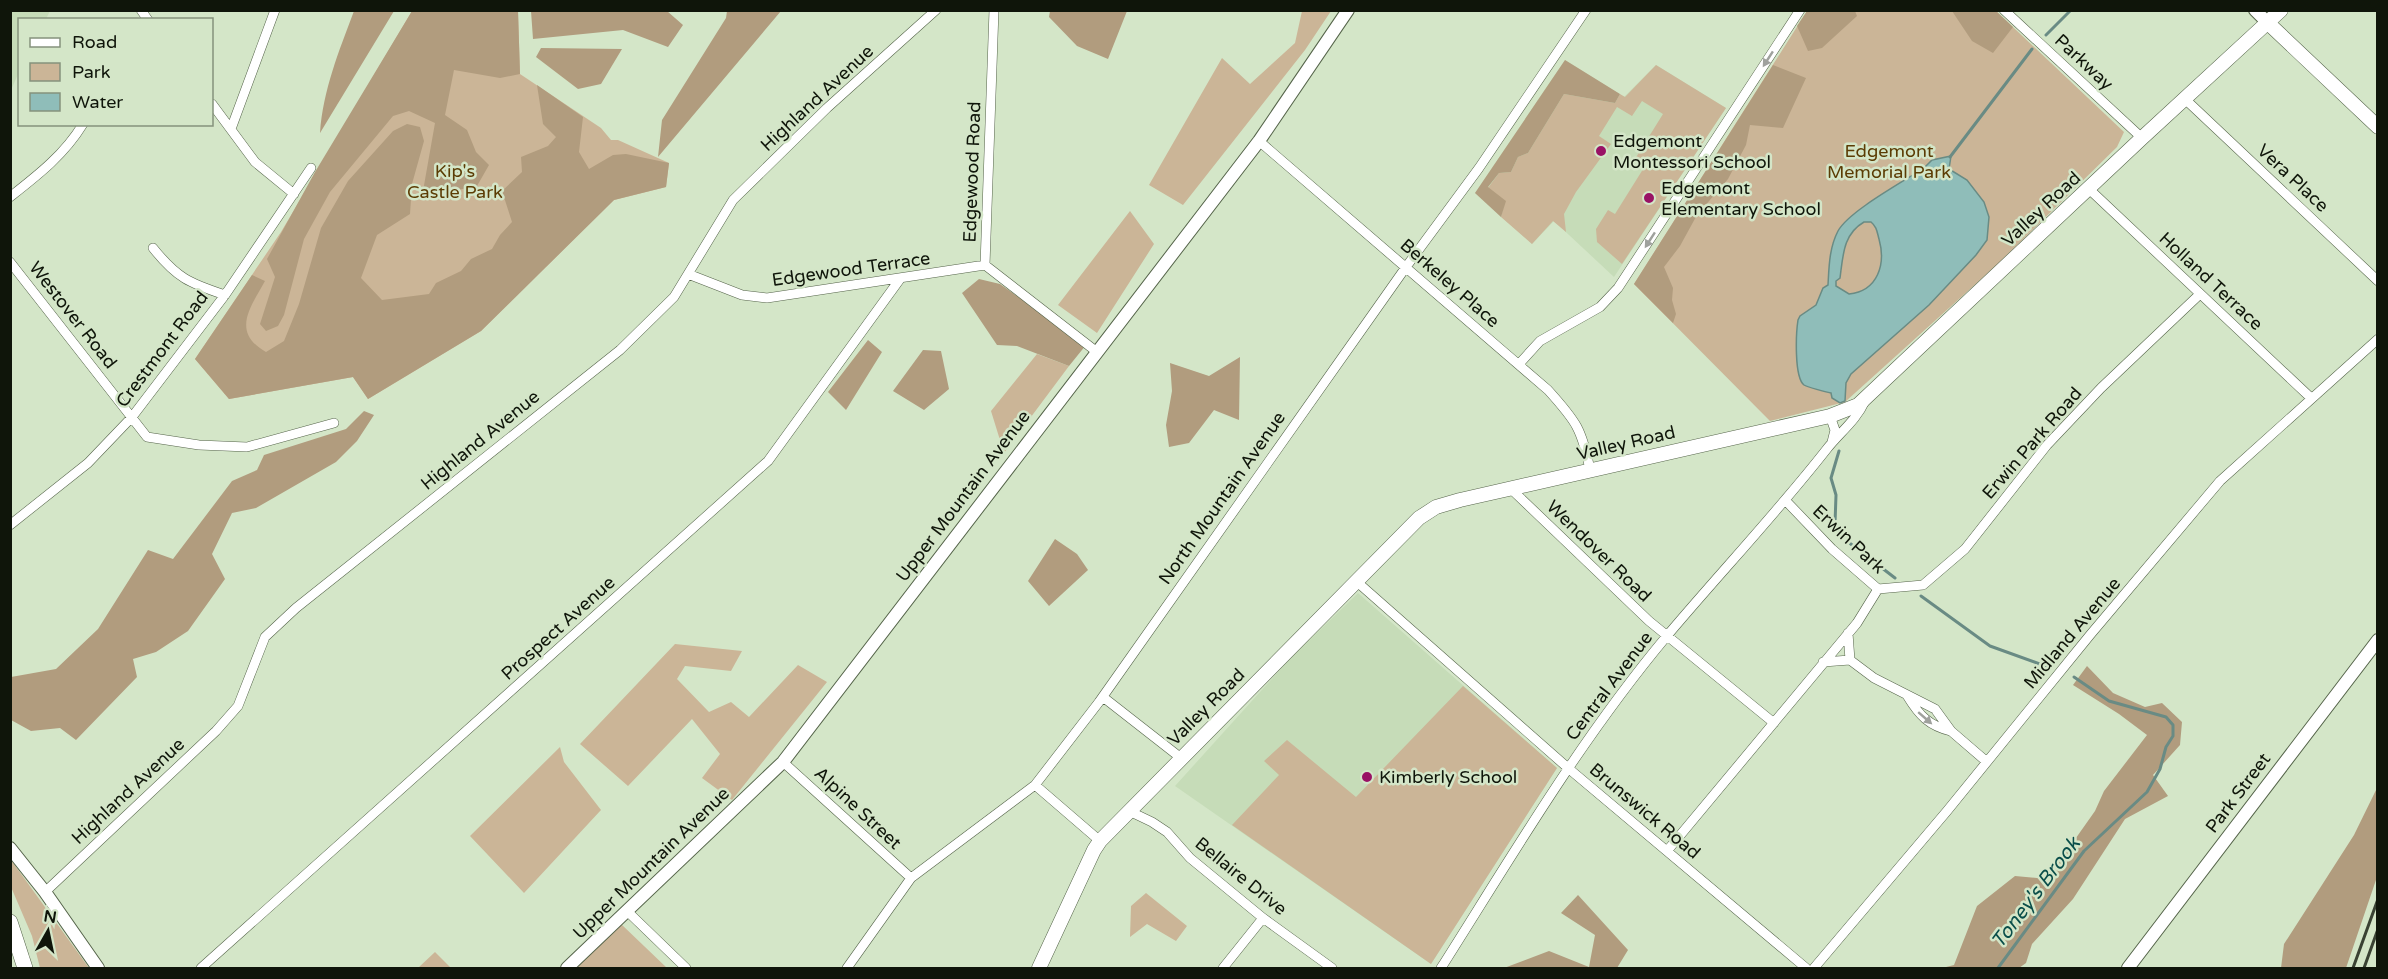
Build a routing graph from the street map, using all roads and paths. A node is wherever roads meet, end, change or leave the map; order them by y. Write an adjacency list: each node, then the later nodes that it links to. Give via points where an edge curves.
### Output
1 (274, 10): 15 (street)
2 (936, 10): 26 (street, Highland Avenue, via 733,200)
3 (994, 10): 24 (street, Edgewood Road)
4 (1348, 10): 17 (street, Upper Mountain Avenue)
5 (1586, 10): 25 (street, North Mountain Avenue)
6 (1800, 10): 33 (street, one-way to 33, via 1618,288 1600,307 1540,342)
7 (2004, 10): 16 (street, Parkway)
8 (2255, 10): 10 (street)
9 (2282, 10): 10 (main road, Valley Road)
10 (2268, 23): 11 (main road, Valley Road); 14 (main road)
11 (2186, 100): 16 (main road, Valley Road); 28 (street, Vera Place)
12 (213, 105): 15 (street)
13 (83, 126): 21 (street, via 47,168)
14 (2378, 127)
15 (231, 129): 20 (street, via 255,162)
16 (2142, 138): 19 (main road, Valley Road)
17 (1259, 141): 25 (street, Berkeley Place); 32 (street, Upper Mountain Avenue)
18 (311, 168): 20 (street, Crestmont Road)
19 (2089, 189): 29 (street, Holland Terrace); 35 (main road, Valley Road)
20 (294, 194): 30 (street, Crestmont Road)
21 (10, 197)
22 (153, 248): 30 (street, via 169,268 189,283)
23 (10, 262): 37 (street, Westover Road)
24 (986, 265): 27 (street, Edgewood Terrace); 32 (street, Edgewood Road)
25 (1406, 267): 33 (street, Berkeley Place); 52 (street, North Mountain Avenue)
26 (688, 274): 27 (street, Edgewood Terrace, via 742,294 767,298); 65 (street, Highland Avenue, via 674,297 620,350 305,600 265,637 238,706)
27 (900, 279): 72 (street, Prospect Avenue, via 768,461)
28 (2378, 281)
29 (2200, 294): 34 (street, Holland Terrace); 45 (street, Erwin Park Road, via 2101,388 2048,445 1965,549 1923,585)
30 (225, 295): 37 (street, Crestmont Road)
31 (2378, 339): 34 (street, Midland Avenue)
32 (1097, 352): 56 (street, Upper Mountain Avenue)
33 (1519, 364): 40 (street, Berkeley Place, via 1548,390 1576,424 1584,439)
34 (2311, 398): 57 (street, Midland Avenue, via 2220,481)
35 (1865, 401): 36 (main road, Valley Road); 39 (street, Central Avenue, via 1860,413)
36 (1830, 416): 39 (street, via 1835,430); 40 (main road, Valley Road)
37 (132, 417): 38 (street, Westover Road, via 147,437 232,447 247,447); 43 (street, Crestmont Road, via 88,463)
38 (334, 423)
39 (1831, 444): 42 (street, Central Avenue)
40 (1590, 470): 41 (main road, Valley Road)
41 (1510, 488): 44 (main road, Valley Road, via 1436,507 1413,524); 47 (street, Wendover Road)
42 (1786, 501): 45 (street, Erwin Park); 47 (street, Central Avenue)
43 (10, 525)
44 (1356, 581): 55 (main road, Valley Road); 58 (street, Brunswick Road)
45 (1878, 589): 46 (street, Erwin Park)
46 (1848, 633): 49 (street); 50 (street, Erwin Park)
47 (1667, 636): 53 (street); 58 (street, Central Avenue)
48 (2378, 640): 81 (street, Park Street)
49 (1850, 660): 50 (street); 51 (street, via 1864,673)
50 (1823, 662): 53 (street, Erwin Park)
51 (1907, 695): 54 (street, via 1935,709); 54 (street, one-way to 54, via 1928,722)
52 (1103, 697): 55 (street); 59 (street, North Mountain Avenue)
53 (1774, 723): 63 (street, Erwin Park)
54 (1951, 731): 57 (street)
55 (1181, 758): 60 (main road, Valley Road)
56 (783, 762): 64 (street, Alpine Street); 66 (street, Upper Mountain Avenue)
57 (1987, 762): 80 (street, Midland Avenue)
58 (1568, 768): 63 (street, Brunswick Road); 78 (street, Central Avenue)
59 (1035, 785): 61 (street); 64 (street, North Mountain Avenue)
60 (1129, 811): 61 (main road, Valley Road); 67 (street, Bellaire Drive, via 1167,832 1190,858)
61 (1100, 841): 69 (main road, Valley Road)
62 (10, 848): 65 (street)
63 (1667, 851): 79 (street, Brunswick Road)
64 (911, 878): 75 (street, North Mountain Avenue)
65 (45, 892): 71 (street)
66 (627, 911): 73 (street, Upper Mountain Avenue); 74 (street)
67 (1263, 918): 76 (street); 77 (street, Bellaire Drive)
68 (10, 922): 70 (main road)
69 (1043, 967)
70 (25, 969)
71 (98, 969)
72 (201, 969)
73 (567, 969)
74 (686, 969)
75 (847, 969)
76 (1223, 969)
77 (1332, 969)
78 (1441, 969)
79 (1806, 969)
80 (1814, 969)
81 (2128, 969)

